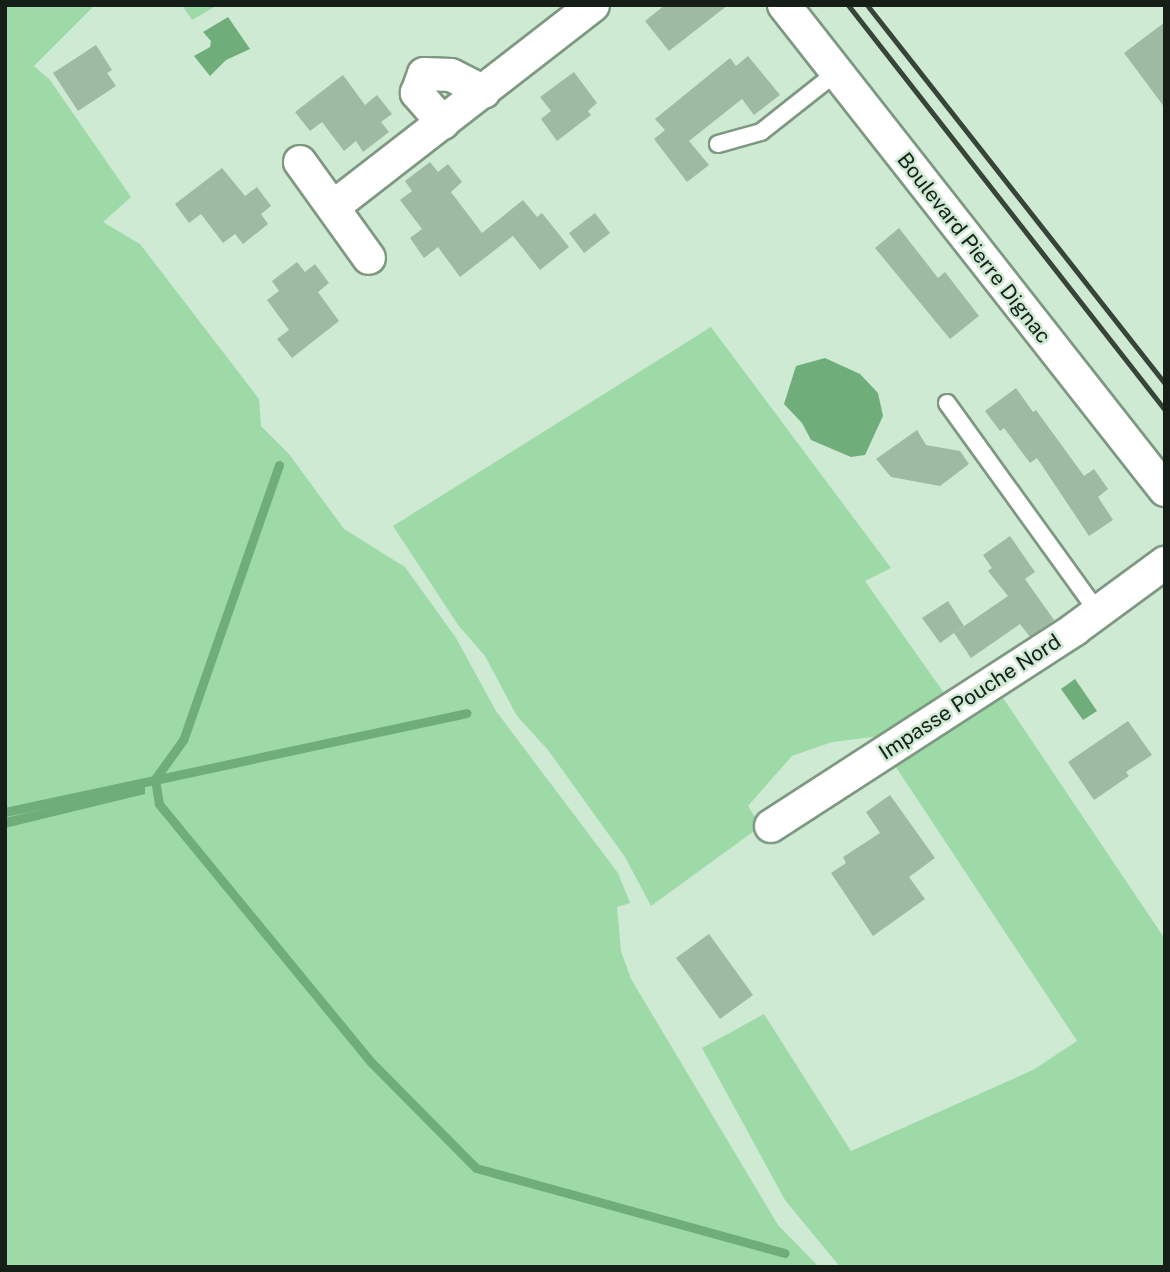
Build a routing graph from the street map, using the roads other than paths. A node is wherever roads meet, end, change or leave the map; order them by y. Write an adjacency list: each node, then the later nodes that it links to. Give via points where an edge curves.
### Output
1 (593, 5): 4 (street)
2 (784, 5): 3 (street, Boulevard Pierre Dignac)
3 (836, 72): 6 (lane, via 761,132); 11 (street, Boulevard Pierre Dignac)
4 (484, 92): 5 (street); 5 (street, via 450,75 424,74 417,93)
5 (443, 123): 8 (street)
6 (718, 144)
7 (300, 162): 8 (street)
8 (333, 207): 9 (street)
9 (369, 258)
10 (947, 403): 13 (lane)
11 (1165, 491)
12 (1165, 563): 13 (street, Impasse Pouche Nord)
13 (1098, 612): 14 (street, Impasse Pouche Nord)
14 (771, 826)

